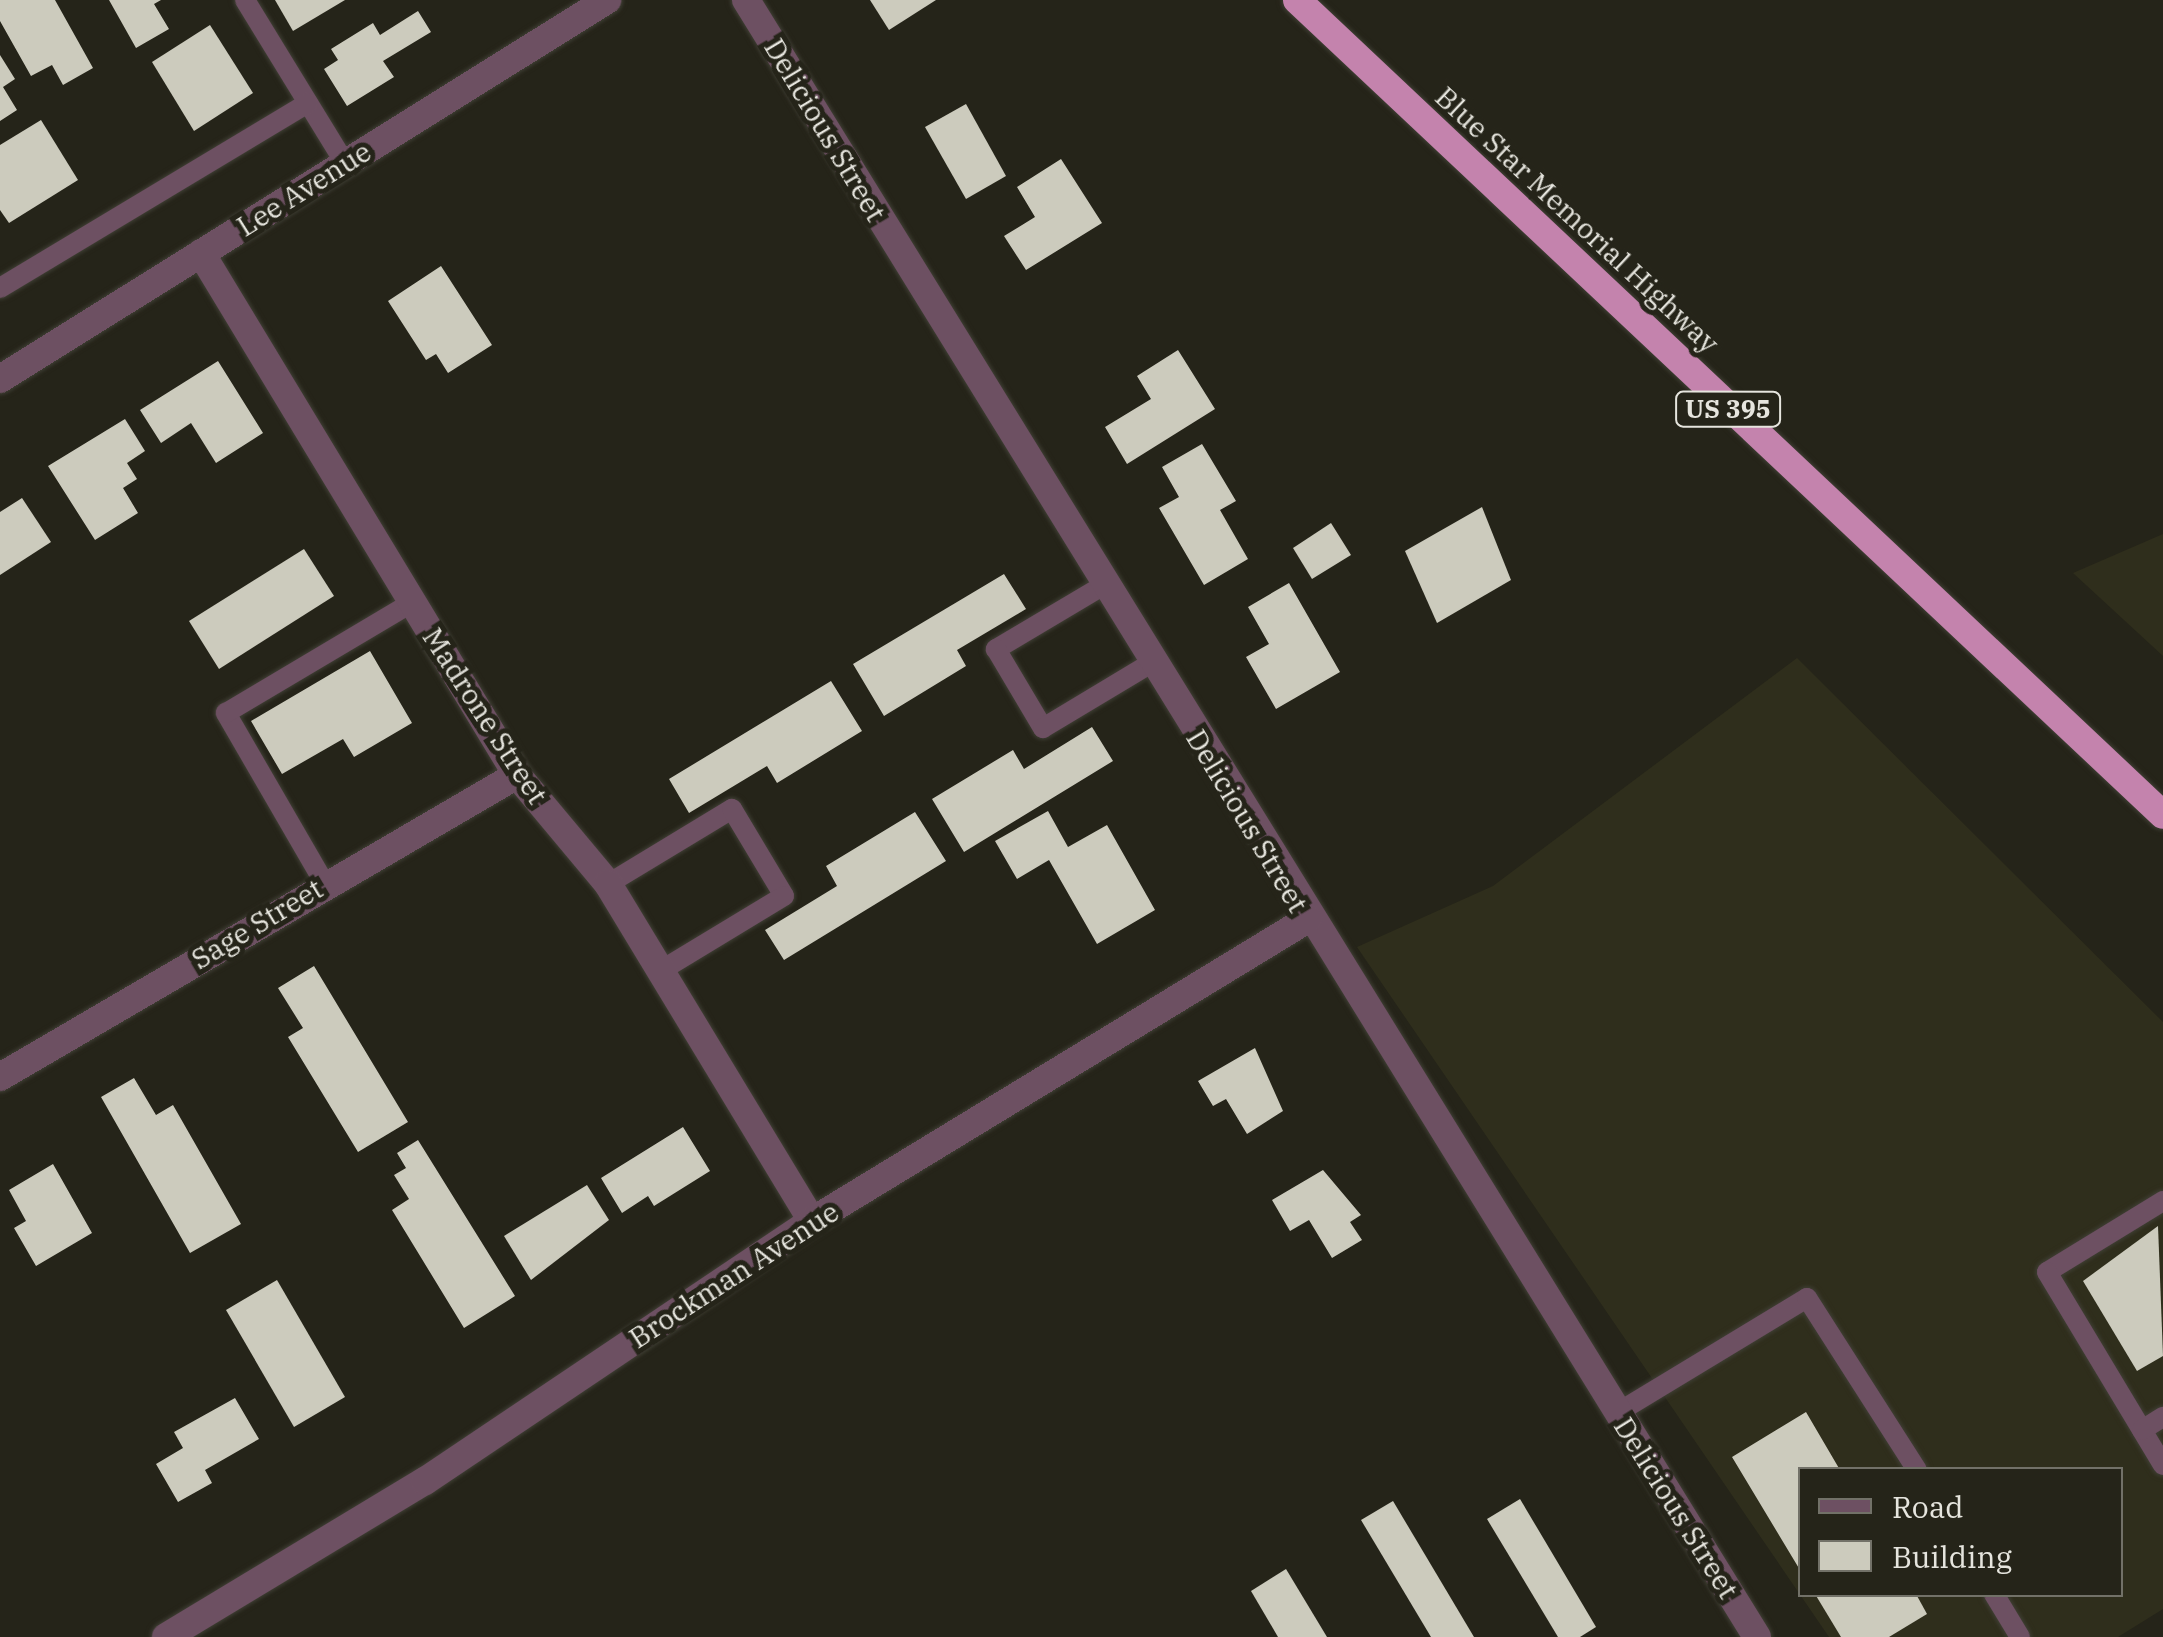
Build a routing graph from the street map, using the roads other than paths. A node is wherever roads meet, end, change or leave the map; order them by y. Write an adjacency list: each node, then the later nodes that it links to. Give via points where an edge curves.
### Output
1 (245, 0): 5 (lane)
2 (608, 0): 6 (street, Lee Avenue)
3 (746, 0): 10 (street, Delicious Street)
4 (1297, 0): 14 (highway, Blue Star Memorial Highway / US 395)
5 (308, 103): 6 (lane); 8 (lane)
6 (345, 163): 7 (street, Lee Avenue)
7 (201, 254): 9 (street, Lee Avenue); 11 (street, Madrone Street)
8 (0, 288)
9 (0, 379)
10 (1104, 586): 12 (street, Delicious Street); 12 (lane, via 996,650 1043,728)
11 (412, 602): 13 (street, Madrone Street); 15 (lane, via 226,714)
12 (1151, 664): 17 (street, Delicious Street)
13 (517, 774): 15 (street, Sage Street); 16 (street, Madrone Street)
14 (2163, 815)
15 (325, 884): 19 (street, Sage Street)
16 (608, 884): 18 (street, Madrone Street); 18 (lane, via 732,809 784,896)
17 (1308, 920): 21 (street, Brockman Avenue); 22 (street, Delicious Street)
18 (660, 971): 21 (street, Madrone Street)
19 (0, 1077)
20 (2163, 1201): 24 (lane, via 2047,1272)
21 (812, 1221): 28 (street, Brockman Avenue, via 426,1481)
22 (1617, 1414): 26 (lane, via 1807,1298); 29 (street, Delicious Street)
23 (2163, 1417): 24 (lane)
24 (2142, 1430): 25 (lane)
25 (2163, 1465)
26 (1916, 1467)
27 (1996, 1597): 30 (lane)
28 (166, 1637)
29 (1757, 1637)
30 (2020, 1637)

